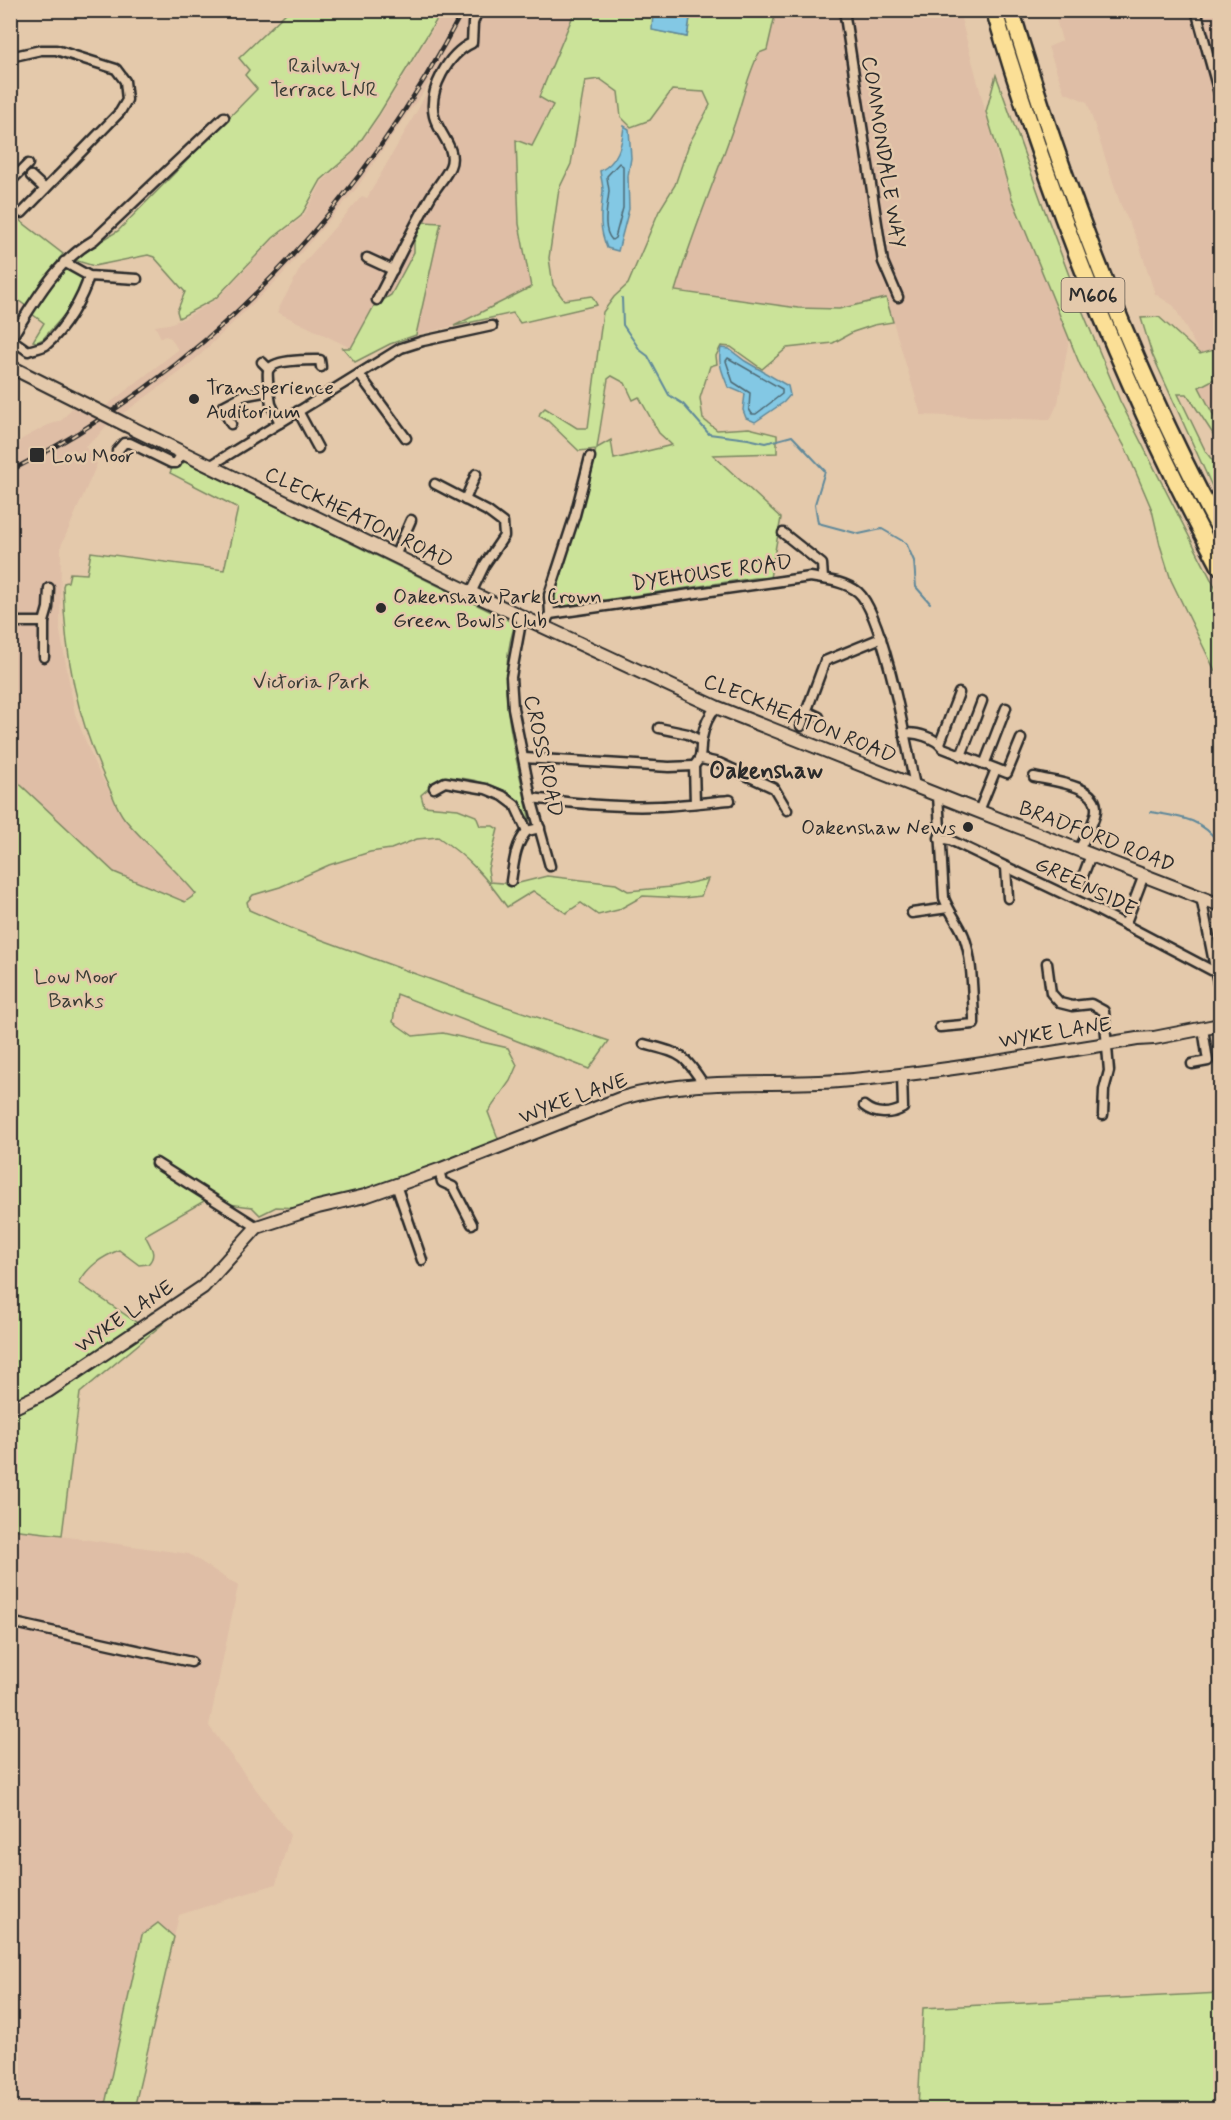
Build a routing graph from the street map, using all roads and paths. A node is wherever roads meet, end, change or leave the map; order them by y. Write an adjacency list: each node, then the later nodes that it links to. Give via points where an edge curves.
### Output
1 (478, 10): 18 (street, via 472,43 454,54 448,63 438,81 433,105 434,117 450,149 451,166 435,188)
2 (844, 10): 21 (street, COMMONDALE WAY, via 883,262)
3 (994, 10): 45 (highway, M606, via 1039,152 1100,313 1140,405)
4 (1011, 10): 7 (highway, M606)
5 (1017, 10): 7 (highway, M606)
6 (1196, 10): 9 (street)
7 (1024, 53): 42 (highway, M606, via 1075,205 1113,300 1146,379)
8 (10, 57): 14 (street, via 56,50 116,69 125,81 128,100 120,112)
9 (1221, 98)
10 (224, 117): 17 (street, via 94,240)
11 (28, 164): 13 (street)
12 (31, 176): 14 (street)
13 (10, 182)
14 (45, 189): 15 (street)
15 (22, 213)
16 (367, 258): 18 (street)
17 (64, 262): 19 (street); 24 (street)
18 (393, 270): 22 (street)
19 (89, 276): 20 (street); 24 (street, via 84,293 45,346 28,351)
20 (137, 279)
21 (898, 297)
22 (377, 300)
23 (492, 326): 27 (street, via 401,348)
24 (11, 340)
25 (11, 367): 35 (street, CLECKHEATON ROAD, bridge)
26 (321, 367): 28 (street, via 320,360 266,366)
27 (359, 374): 29 (street); 32 (street)
28 (270, 391): 30 (street); 31 (street, via 242,396 223,406)
29 (298, 411): 30 (street); 33 (street)
30 (280, 423): 37 (street)
31 (231, 424)
32 (406, 438)
33 (318, 448)
34 (117, 451): 35 (street, via 124,443 130,443 171,463 176,463)
35 (182, 453): 37 (street, CLECKHEATON ROAD)
36 (590, 457): 49 (street, via 549,596)
37 (210, 466): 44 (street, CLECKHEATON ROAD)
38 (476, 474): 40 (street)
39 (435, 484): 40 (street)
40 (465, 500): 48 (street, via 503,523 504,536)
41 (411, 520): 44 (street)
42 (1221, 530)
43 (783, 533): 46 (street, DYEHOUSE ROAD, via 822,564)
44 (395, 556): 48 (street, CLECKHEATON ROAD)
45 (1221, 567)
46 (823, 579): 49 (street, DYEHOUSE ROAD, via 810,576); 54 (street, DYEHOUSE ROAD, via 840,582 859,593)
47 (49, 588): 52 (street)
48 (471, 593): 50 (street, CLECKHEATON ROAD)
49 (550, 614): 53 (street)
50 (522, 617): 53 (street, CLECKHEATON ROAD); 69 (street, CROSS ROAD, via 511,677)
51 (10, 622): 52 (street)
52 (44, 622): 55 (street)
53 (543, 627): 58 (street, CLECKHEATON ROAD)
54 (881, 638): 60 (street, via 825,661); 64 (street, DYEHOUSE ROAD)
55 (44, 657)
56 (958, 693): 67 (street)
57 (981, 701): 68 (street)
58 (716, 706): 66 (street); 74 (street, CLECKHEATON ROAD)
59 (1006, 708): 71 (street)
60 (806, 711): 61 (street); 62 (street)
61 (819, 717)
62 (801, 726)
63 (659, 729): 66 (street, via 688,734)
64 (904, 734): 67 (street, via 911,732); 74 (street, DYEHOUSE ROAD)
65 (1021, 739): 72 (street, via 1007,773)
66 (701, 741): 70 (street)
67 (940, 743): 68 (street)
68 (961, 756): 71 (street)
69 (524, 758): 70 (street, via 669,767); 77 (street, CROSS ROAD)
70 (698, 762): 79 (street); 81 (street, via 719,763 774,788)
71 (984, 765): 72 (street)
72 (996, 769): 82 (street)
73 (1034, 777): 86 (street, via 1083,789 1093,798 1096,810)
74 (915, 786): 76 (street, CLECKHEATON ROAD)
75 (434, 788): 84 (street, via 445,782 503,796 514,805)
76 (938, 795): 80 (street, CLECKHEATON ROAD); 85 (street)
77 (531, 798): 79 (street, via 603,805); 83 (street, CROSS ROAD)
78 (730, 800): 79 (street)
79 (695, 803)
80 (960, 804): 82 (street, BRADFORD ROAD)
81 (787, 810)
82 (979, 811): 86 (street, BRADFORD ROAD)
83 (540, 828): 84 (street); 87 (street, CROSS ROAD)
84 (527, 831): 90 (street, via 515,854)
85 (939, 838): 88 (street, GREENSIDE); 95 (street)
86 (1085, 853): 89 (street, BRADFORD ROAD); 91 (street)
87 (550, 866)
88 (1006, 867): 93 (street); 97 (street, GREENSIDE)
89 (1144, 875): 92 (street, BRADFORD ROAD); 97 (street)
90 (511, 881)
91 (1081, 881)
92 (1201, 897): 94 (street, BRADFORD ROAD); 99 (street)
93 (1008, 898)
94 (1221, 904)
95 (948, 908): 96 (street); 102 (street, via 964,934 970,960 974,1024)
96 (912, 913)
97 (1125, 925): 99 (street, GREENSIDE)
98 (1047, 963): 105 (street, via 1051,993 1060,1003 1091,1004 1104,1011)
99 (1215, 972): 100 (street)
100 (1221, 993)
101 (1221, 1025): 103 (street, WYKE LANE)
102 (940, 1027)
103 (1203, 1028): 105 (street, WYKE LANE); 106 (street, via 1208,1061)
104 (644, 1044): 108 (street, via 678,1053)
105 (1107, 1044): 107 (street, WYKE LANE); 110 (street, via 1109,1071)
106 (1192, 1064)
107 (902, 1074): 108 (street, WYKE LANE, via 839,1081); 109 (street, via 903,1108 874,1113)
108 (704, 1085): 112 (street, WYKE LANE, via 622,1098)
109 (864, 1106)
110 (1103, 1115)
111 (156, 1163): 115 (street)
112 (439, 1170): 113 (street, WYKE LANE); 114 (street, via 442,1182 453,1187)
113 (396, 1185): 115 (street, WYKE LANE); 116 (street)
114 (472, 1224)
115 (257, 1227): 117 (street, WYKE LANE, via 203,1287 48,1391)
116 (422, 1260)
117 (10, 1409)
118 (10, 1622): 119 (street)
119 (191, 1662)

